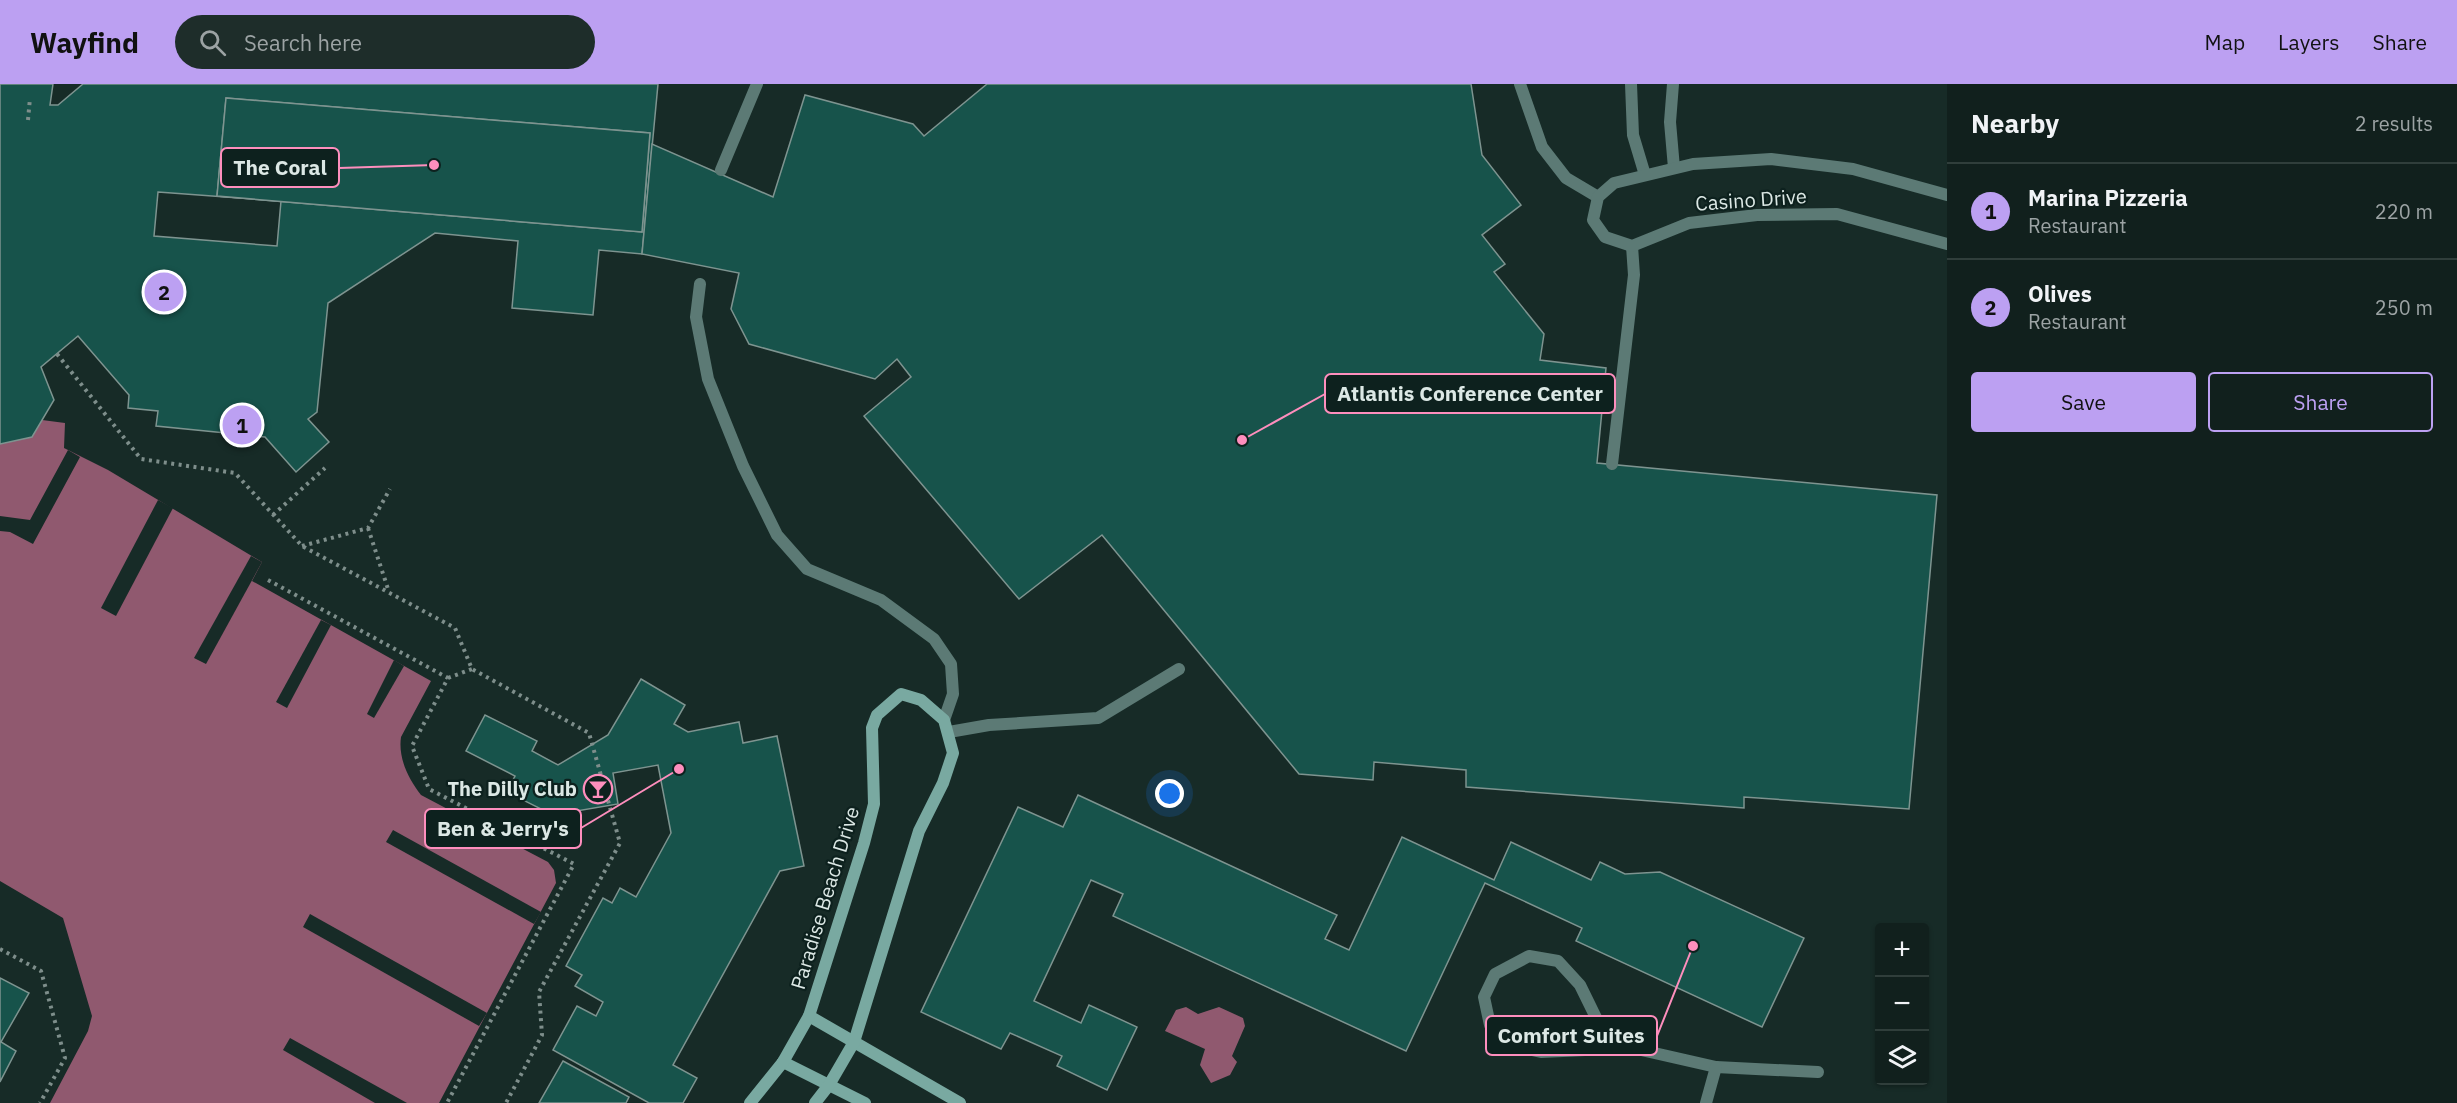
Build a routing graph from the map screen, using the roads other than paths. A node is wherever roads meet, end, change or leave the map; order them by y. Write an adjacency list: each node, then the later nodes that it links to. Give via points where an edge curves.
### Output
1 (757, 84): 6 (street)
2 (1520, 84): 9 (street, via 1542,147 1566,178)
3 (1631, 84): 7 (street, via 1633,135)
4 (1674, 84): 5 (street, via 1670,122)
5 (1674, 168): 7 (street, Casino Drive); 8 (street, Casino Drive, via 1771,159 1853,169)
6 (721, 170)
7 (1645, 175): 9 (street, Casino Drive, via 1614,183)
8 (1947, 195)
9 (1598, 197): 11 (street, via 1593,220 1605,237)
10 (1947, 244): 11 (street, Casino Drive, via 1837,214 1757,215 1689,223)
11 (1632, 246): 13 (street, via 1634,275)
12 (700, 284): 15 (street, via 696,317 708,379 743,466 777,535 807,568 881,600 934,639 951,664 952,694)
13 (1612, 464)
14 (1179, 669): 16 (street, via 1098,718 989,724)
15 (944, 720): 16 (street, Paradise Beach Drive); 17 (street, Paradise Beach Drive, via 921,700 902,694 877,715 872,728 874,804)
16 (949, 732): 19 (street, Paradise Beach Drive, via 953,753 919,831)
17 (809, 1016): 19 (street); 20 (street, Paradise Beach Drive)
18 (1605, 1036): 18 (street, via 1580,985 1558,961 1529,956 1495,974 1484,997 1490,1025 1511,1046 1541,1052 1585,1050); 21 (street, via 1629,1047)
19 (854, 1042): 23 (street, Paradise Beach Drive); 27 (street)
20 (783, 1062): 23 (street); 24 (street, Paradise Beach Drive)
21 (1716, 1067): 22 (street); 28 (street)
22 (1818, 1072)
23 (830, 1085): 25 (street, Paradise Beach Drive); 26 (street)
24 (750, 1103)
25 (815, 1103)
26 (865, 1103)
27 (960, 1103)
28 (1706, 1103)

